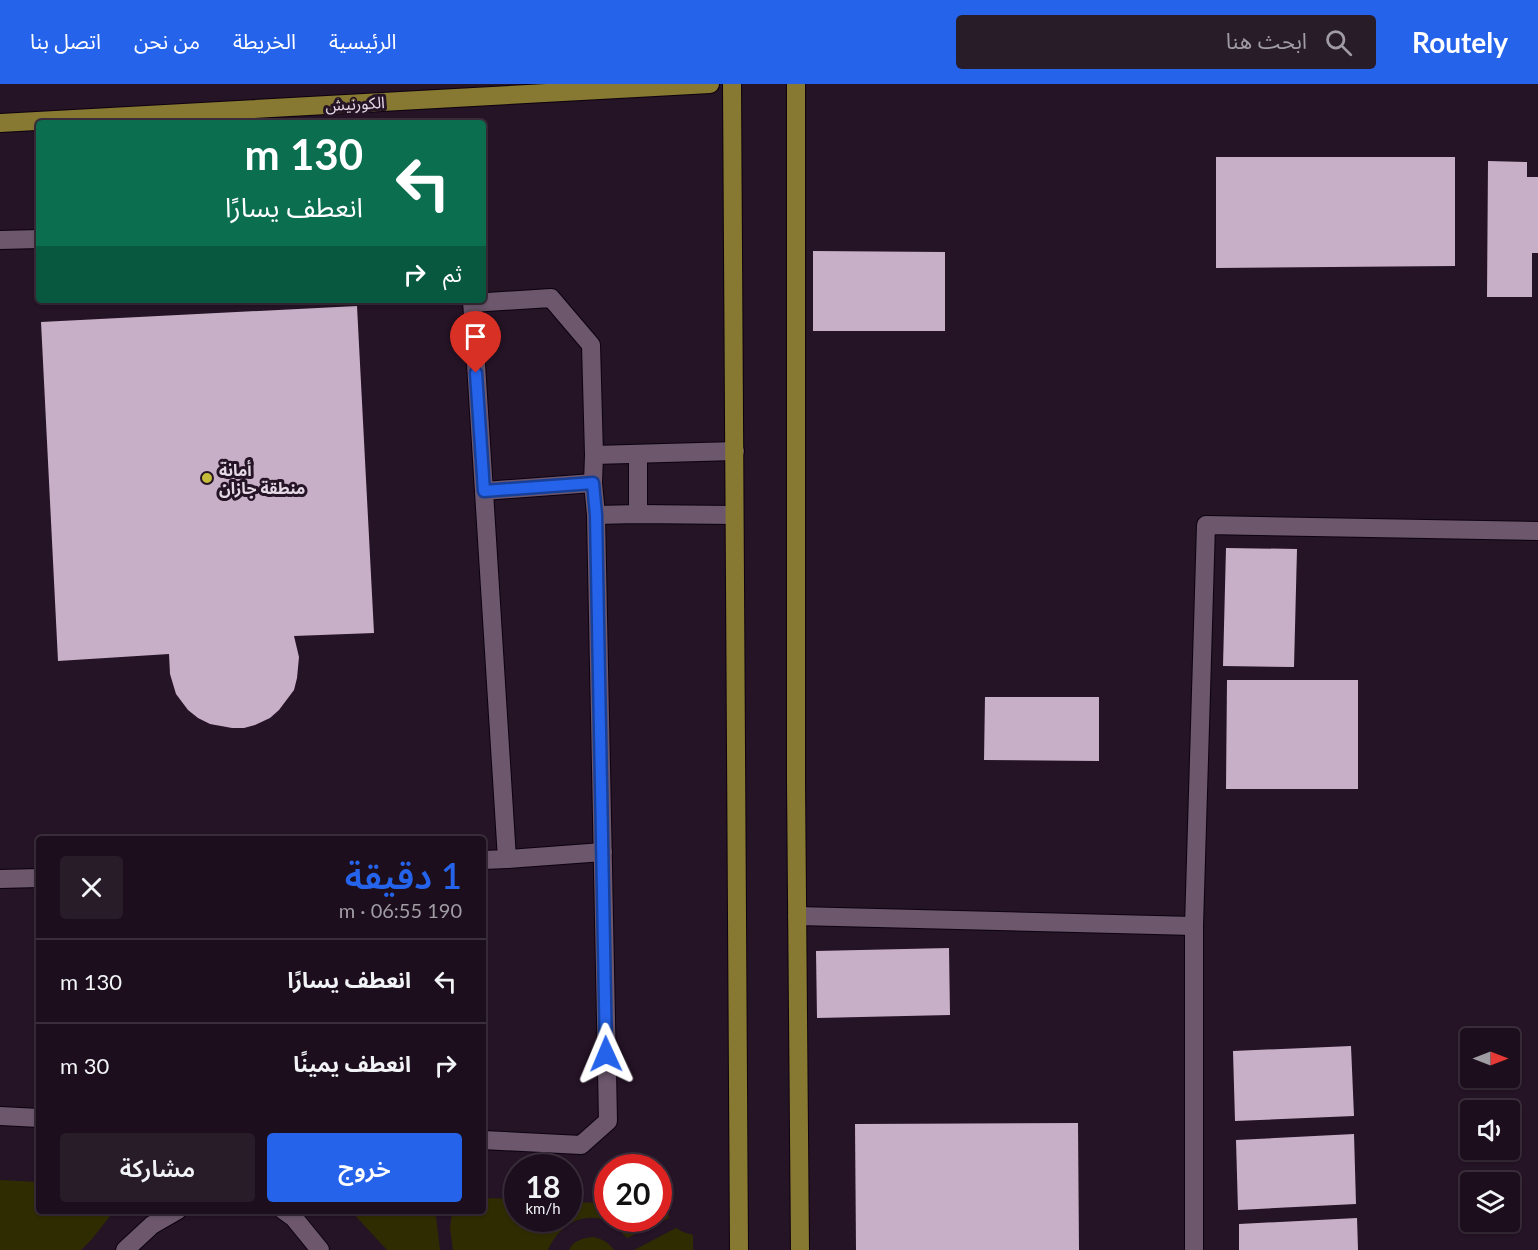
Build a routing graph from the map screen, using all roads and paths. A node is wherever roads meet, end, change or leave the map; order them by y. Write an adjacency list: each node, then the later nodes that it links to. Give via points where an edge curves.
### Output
1 (710, 84): 4 (main road, الكورنيش)
2 (732, 84): 13 (main road)
3 (796, 84): 27 (main road)
4 (233, 116): 5 (main road, الكورنيش)
5 (174, 118): 6 (main road, الكورنيش)
6 (104, 120)
7 (36, 122): 8 (main road, الكورنيش)
8 (0, 123)
9 (36, 239): 10 (street)
10 (0, 240)
11 (486, 300): 15 (street, via 551,298 591,345)
12 (472, 303): 17 (street)
13 (735, 451): 14 (street); 20 (main road)
14 (639, 454): 15 (street); 18 (street)
15 (594, 455): 16 (street)
16 (593, 483): 17 (street); 19 (street)
17 (484, 491): 23 (street)
18 (639, 514): 19 (street); 20 (street)
19 (596, 515): 22 (street)
20 (734, 515): 36 (main road)
21 (1538, 531): 28 (street, via 1206,525)
22 (603, 852): 23 (street); 31 (street, via 608,1121 581,1145)
23 (507, 859): 24 (street)
24 (486, 860)
25 (36, 878): 26 (street)
26 (0, 879)
27 (797, 916): 28 (street); 37 (main road)
28 (1194, 926): 38 (street)
29 (0, 1116): 30 (street)
30 (36, 1118)
31 (486, 1140)
32 (171, 1214): 34 (street, via 152,1225)
33 (288, 1214): 35 (street)
34 (125, 1250)
35 (320, 1250)
36 (739, 1250)
37 (800, 1250)
38 (1194, 1250)

